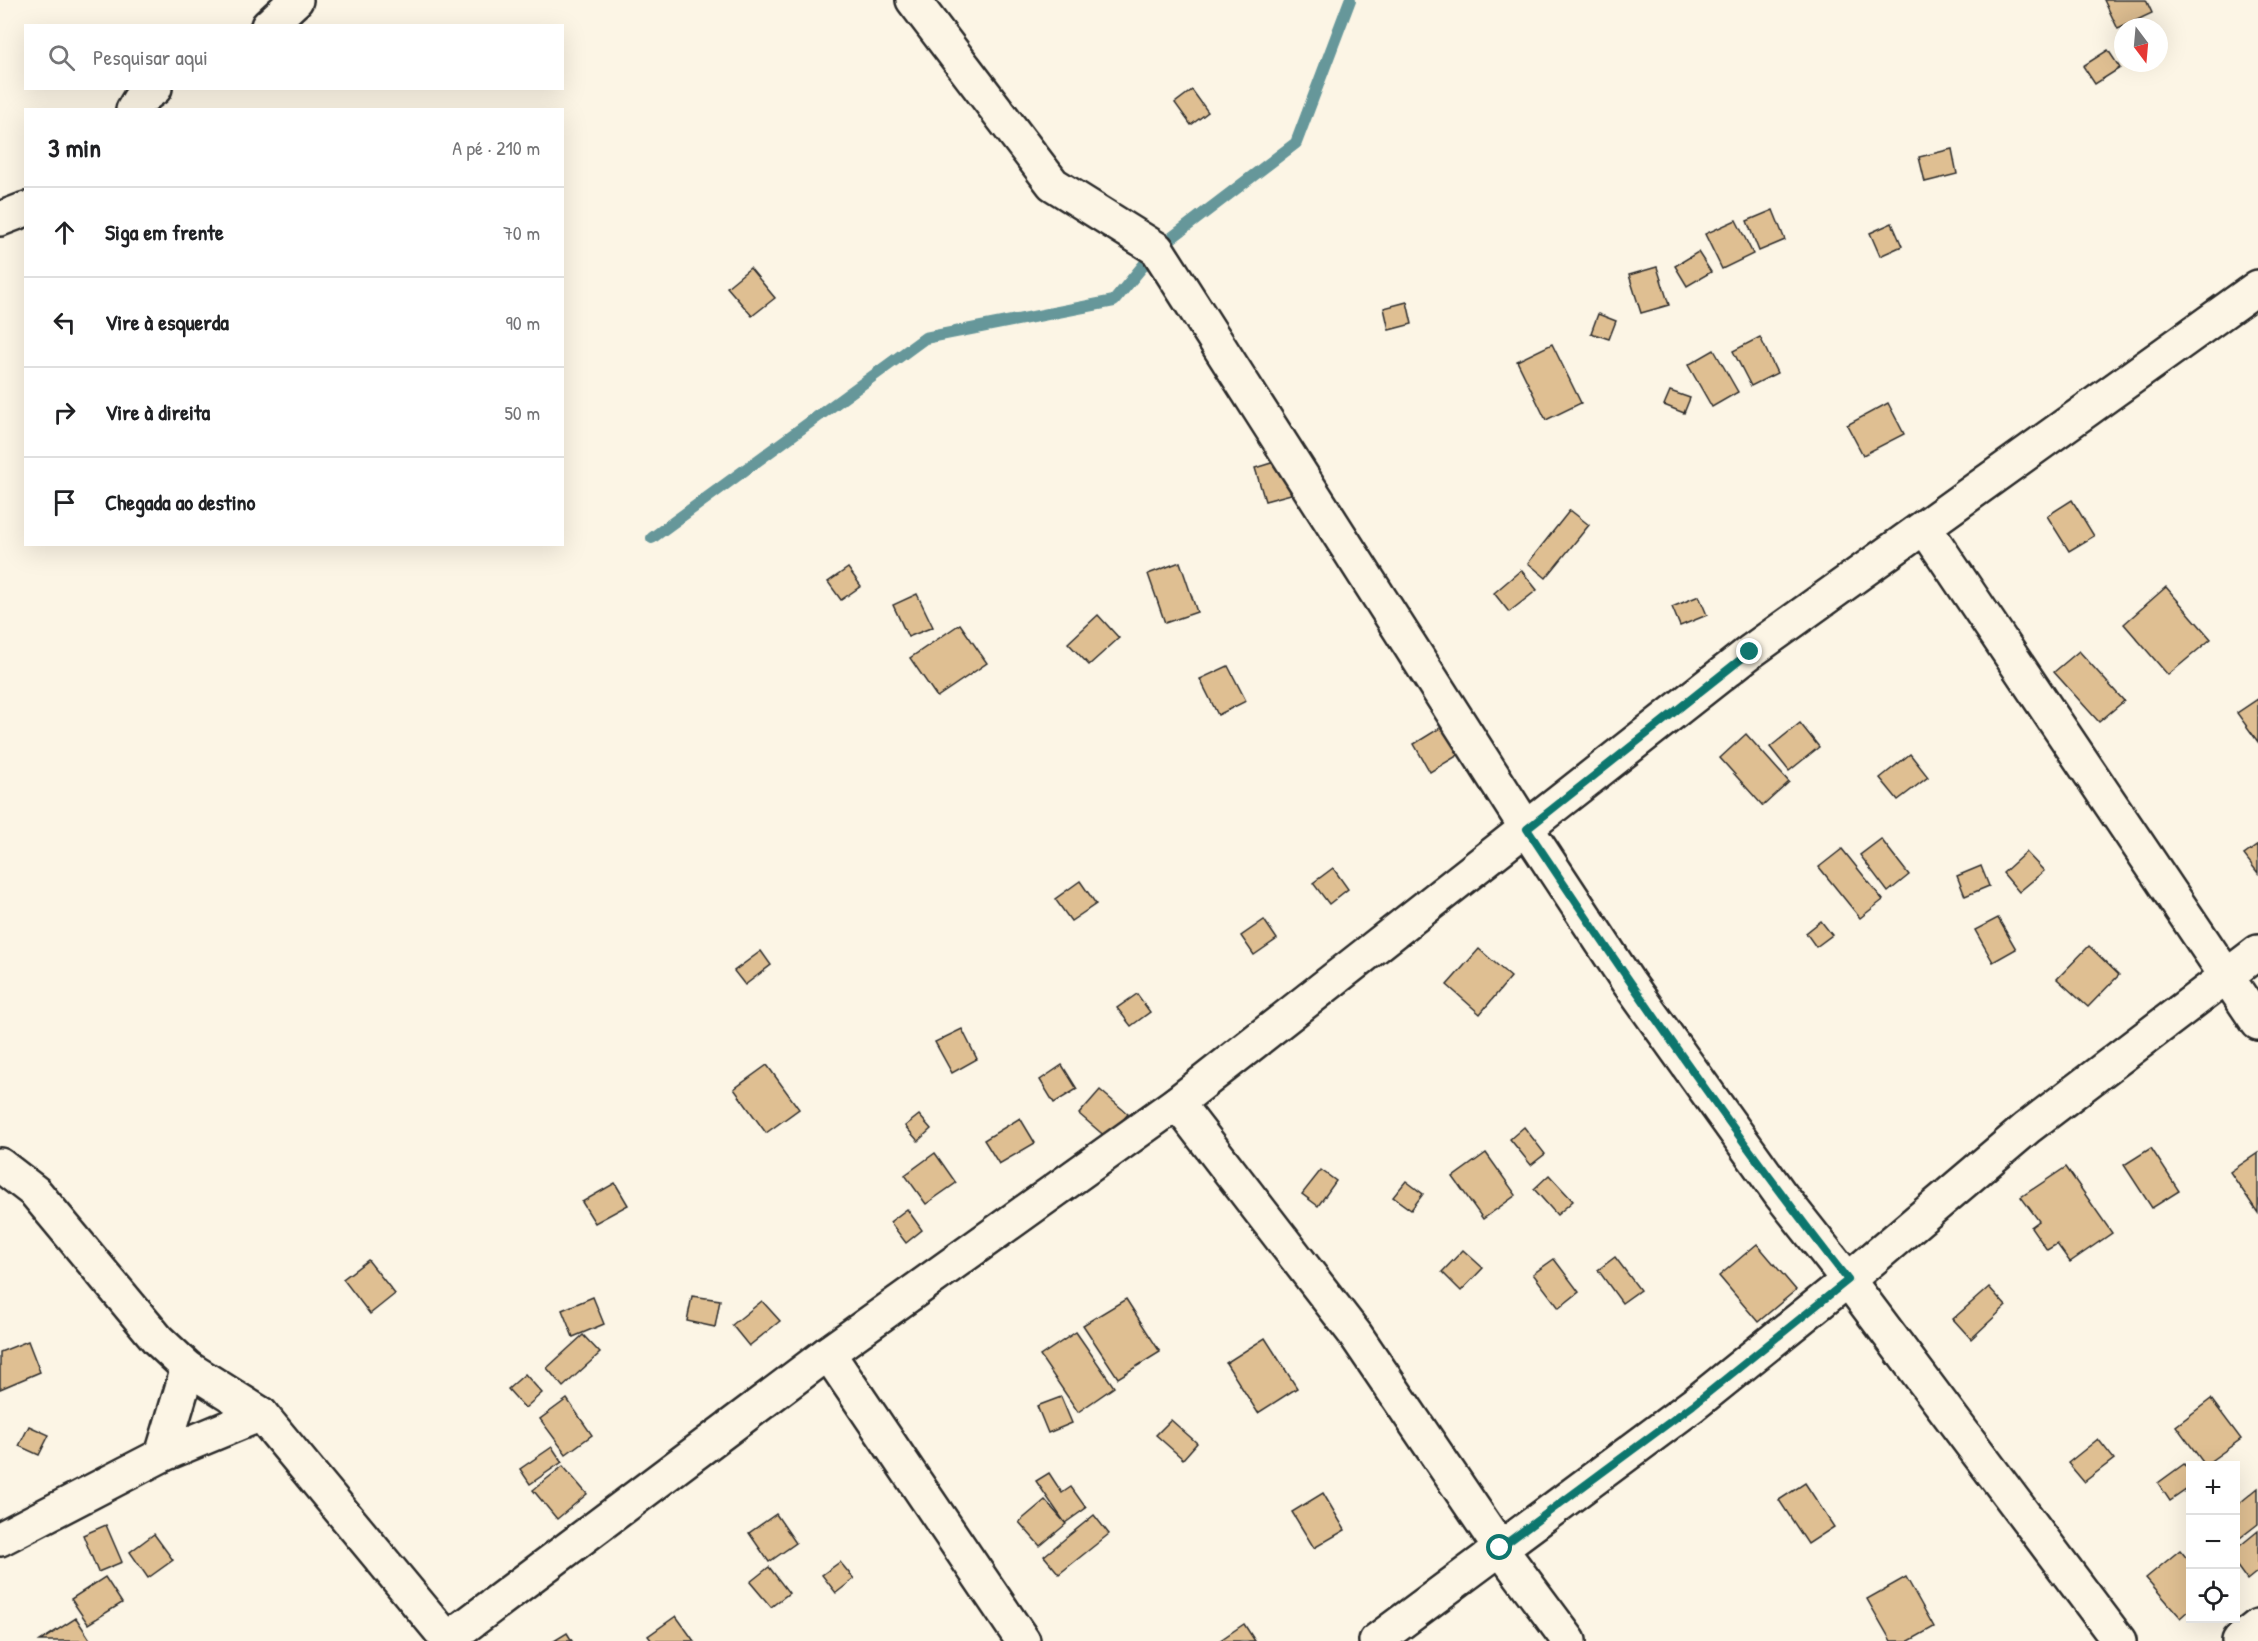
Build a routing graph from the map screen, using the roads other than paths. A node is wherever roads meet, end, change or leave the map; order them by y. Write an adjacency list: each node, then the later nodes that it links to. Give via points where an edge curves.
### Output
1 (296, 0): 3 (street)
2 (913, 0): 10 (street, via 1053,184 1157,249)
3 (269, 24)
4 (152, 90): 5 (street)
5 (134, 108)
6 (24, 210): 7 (street)
7 (0, 219)
8 (2257, 289): 9 (street)
9 (1925, 528): 10 (street, via 1750,652); 12 (street)
10 (1527, 829): 14 (street); 16 (street, via 1628,982 1780,1194)
11 (2258, 952): 12 (street)
12 (2226, 977): 13 (street); 16 (street, via 2027,1128)
13 (2258, 1023)
14 (1177, 1103): 17 (street); 22 (street, via 1356,1334)
15 (0, 1165): 18 (street, via 35,1192 158,1340)
16 (1848, 1280): 22 (street, via 1693,1405); 28 (street)
17 (828, 1353): 24 (street); 25 (street)
18 (188, 1368): 19 (street); 20 (street)
19 (261, 1414): 20 (street); 24 (street)
20 (162, 1455): 21 (street)
21 (0, 1539)
22 (1500, 1548): 26 (street); 27 (street)
23 (2258, 1626): 29 (street)
24 (449, 1640)
25 (1023, 1641)
26 (1376, 1641)
27 (1569, 1641)
28 (2119, 1641)
29 (2239, 1641)

